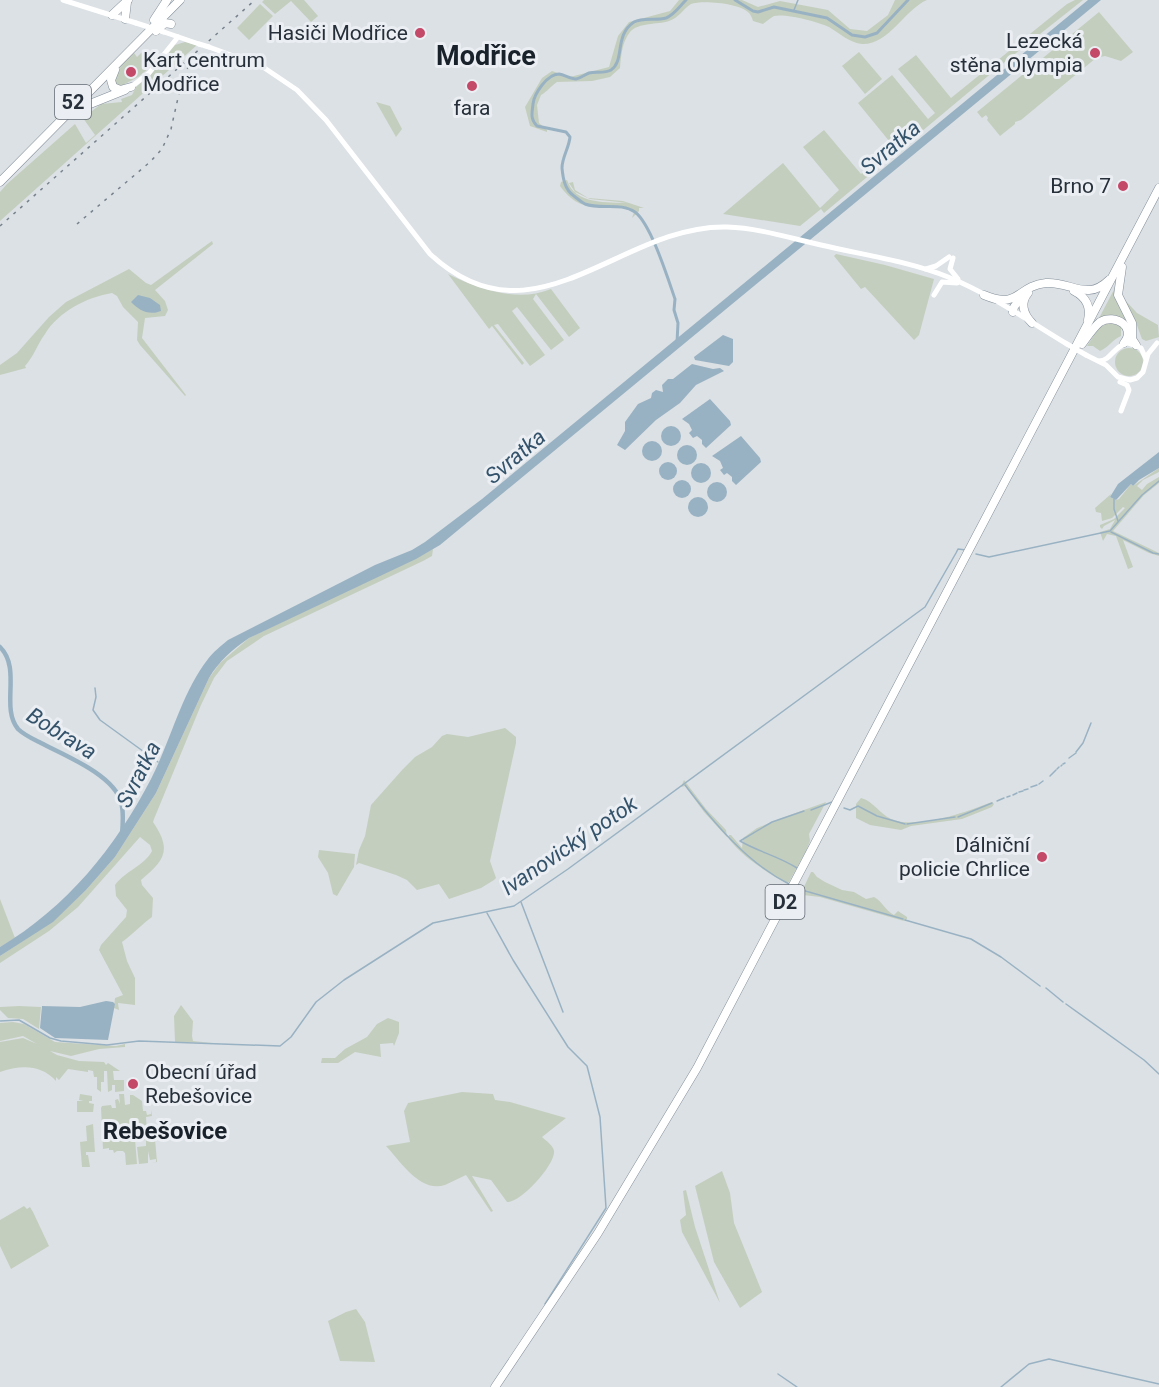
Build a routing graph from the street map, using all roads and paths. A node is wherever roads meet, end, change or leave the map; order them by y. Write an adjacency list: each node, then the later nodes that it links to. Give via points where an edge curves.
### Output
1 (63, 0): 6 (main road)
2 (128, 0): 6 (highway); 7 (highway)
3 (167, 0): 8 (highway)
4 (174, 0): 8 (highway, 52)
5 (180, 0): 11 (highway, 52)
6 (112, 15): 7 (main road)
7 (125, 19): 10 (main road, bridge)
8 (154, 20): 14 (highway, 52)
9 (171, 24): 11 (highway, via 163,25)
10 (178, 37): 12 (main road, via 149,73); 19 (main road, bridge, via 263,67 297,90 326,120 430,254 471,281 504,290 543,288 659,241 690,231 725,227 792,238)
11 (126, 55): 12 (highway, via 111,77 111,84 120,90); 13 (highway, 52)
12 (131, 87): 13 (highway, via 80,108)
13 (46, 135): 15 (highway, 52)
14 (0, 175)
15 (0, 182)
16 (1159, 188): 18 (highway, D2)
17 (1159, 198): 18 (highway, D2)
18 (1120, 268): 21 (highway, via 1105,284 1092,290); 27 (highway, D2); 28 (highway, via 1118,295 1132,323); 30 (highway, D2)
19 (924, 269): 20 (main road); 20 (main road, via 951,258 951,270)
20 (964, 284): 22 (main road, via 944,281); 23 (main road)
21 (1038, 285): 23 (highway, via 1015,299 1001,301); 25 (highway, via 1023,295)
22 (934, 295)
23 (984, 295): 25 (main road)
24 (1024, 298): 25 (highway); 26 (highway, via 1025,314); 27 (highway, via 1044,286 1077,293 1089,308)
25 (1013, 312): 26 (main road)
26 (1032, 323): 34 (main road, bridge)
27 (1085, 330): 38 (highway, D2, via 697,1068 598,1233)
28 (1132, 332): 31 (highway, via 1132,339); 32 (main road, via 1141,344)
29 (1124, 343): 30 (highway, via 1128,337 1126,327 1111,318 1097,325); 31 (main road); 33 (main road)
30 (1082, 344): 39 (highway, D2, via 701,1069 602,1235)
31 (1139, 346): 32 (main road); 35 (main road)
32 (1154, 346): 35 (main road, via 1157,344)
33 (1112, 352): 34 (main road, via 1105,360); 36 (main road)
34 (1091, 358): 36 (main road); 37 (main road, via 1115,380 1128,386)
35 (1146, 359): 36 (main road, via 1144,370 1134,379 1122,379)
36 (1112, 371)
37 (1121, 411)
38 (495, 1387)
39 (501, 1387)

